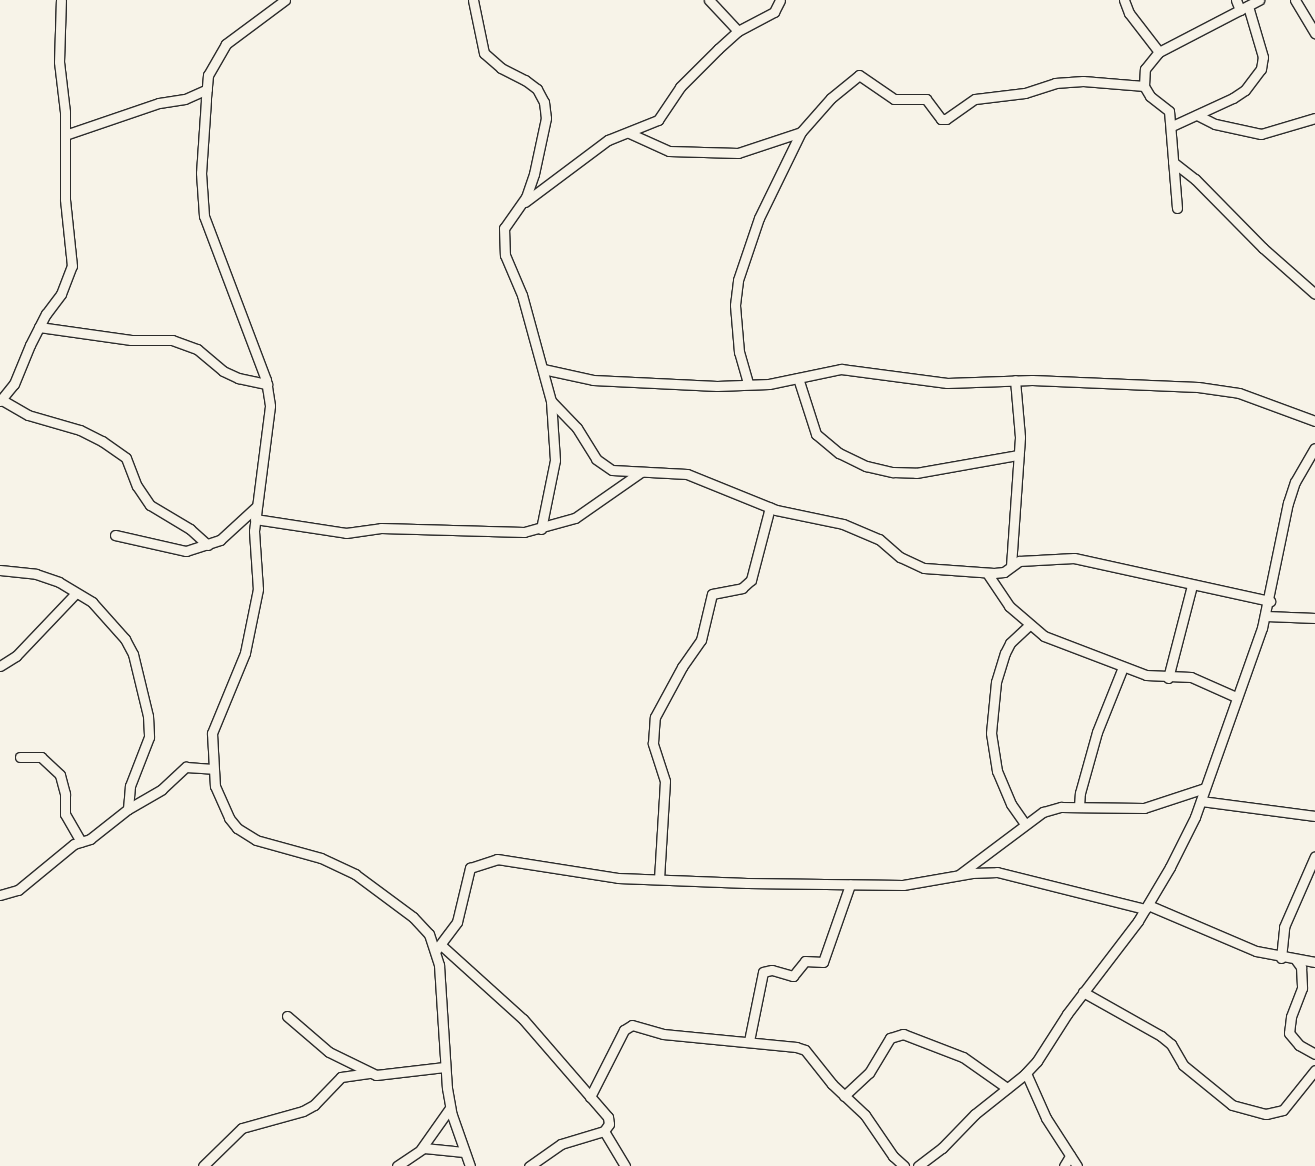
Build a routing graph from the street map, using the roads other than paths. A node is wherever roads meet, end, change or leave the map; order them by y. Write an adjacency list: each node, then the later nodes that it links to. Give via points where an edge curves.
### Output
1 (61, 0): 21 (street, via 59,62)
2 (285, 0): 15 (street, via 226,44 215,58)
3 (474, 0): 23 (street, via 484,53 501,68 526,80 537,89 544,102 546,118 541,144)
4 (710, 0): 11 (street)
5 (780, 0): 11 (street, via 774,12)
6 (1124, 0): 13 (street, via 1129,13)
7 (1236, 0): 10 (street)
8 (1259, 0): 10 (street)
9 (1295, 0): 12 (street)
10 (1244, 8): 13 (street); 16 (street, via 1262,52 1261,69 1245,90)
11 (738, 31): 20 (street, via 680,88 658,120)
12 (1315, 33)
13 (1159, 52): 14 (street, via 1149,60 1145,69)
14 (1144, 86): 18 (street, via 1150,96 1169,111); 19 (street, via 1083,81 1055,83 1025,93 974,99 946,119 941,119 926,100 894,99 859,75 830,98)
15 (207, 89): 21 (street, via 185,99 159,103); 31 (street, via 201,173 204,216)
16 (1197, 115): 17 (street, via 1224,126 1261,134); 18 (street)
17 (1315, 118)
18 (1172, 126): 22 (street)
19 (801, 132): 20 (street, via 738,152 669,150); 30 (street, via 759,218 738,280 735,305 739,352)
20 (629, 133): 23 (street, via 608,140)
21 (65, 135): 26 (street, via 65,198 72,266 61,294)
22 (1173, 162): 24 (street); 25 (street, via 1195,179 1263,248)
23 (522, 203): 27 (street, via 504,228 504,255 522,294)
24 (1177, 208)
25 (1315, 294)
26 (39, 326): 31 (street, via 131,340 172,340 197,349 223,371 238,378); 32 (street, via 14,384)
27 (543, 369): 30 (street, via 593,380 629,383 717,386); 33 (street)
28 (798, 378): 29 (street, via 841,369 947,383); 30 (street); 36 (street, via 816,434 839,453 866,466 916,473)
29 (1015, 380): 34 (street, via 1198,387 1239,393); 36 (street, via 1019,408)
30 (748, 383)
31 (267, 384): 38 (street, via 270,406)
32 (1, 401): 43 (street, via 28,415 80,430 102,441 126,458 137,486 150,505 190,529)
33 (551, 401): 37 (street, via 577,428 596,459 612,470); 41 (street, via 555,460)
34 (1315, 421)
35 (1315, 448): 49 (street, via 1295,482 1288,503)
36 (1018, 455): 44 (street)
37 (643, 471): 39 (street, via 687,474); 41 (street, via 589,510)
38 (256, 507): 40 (street); 43 (street, via 220,540)
39 (770, 507): 46 (street, via 860,529 879,539 900,557 924,568); 68 (street, via 752,580 742,588 712,594 701,640 671,684 653,722 653,743 665,781)
40 (256, 519): 41 (street, via 346,533 381,528 492,533); 58 (street, via 254,562 258,589 245,653 212,733)
41 (541, 529)
42 (116, 535): 43 (street, via 176,551)
43 (208, 545)
44 (1011, 566): 46 (street, via 1004,572); 47 (street, via 1019,561 1074,558)
45 (0, 570): 48 (street, via 36,574)
46 (987, 572): 52 (street, via 1008,606)
47 (1192, 585): 49 (street); 55 (street)
48 (76, 593): 53 (street, via 16,656); 62 (street, via 92,602 125,639 133,654 148,716 148,737 130,786)
49 (1270, 601): 50 (street)
50 (1266, 616): 51 (street); 56 (street)
51 (1315, 618)
52 (1029, 625): 54 (street, via 1070,648); 64 (street, via 1010,643 1005,653 996,682 991,733 997,772 1011,804)
53 (0, 666)
54 (1123, 667): 55 (street); 61 (street, via 1097,732)
55 (1168, 678): 56 (street, via 1191,677)
56 (1236, 697): 59 (street)
57 (20, 757): 65 (street, via 41,757 60,776 65,794 65,814)
58 (213, 769): 62 (street, via 186,768 162,789); 72 (street, via 220,800 237,828 256,840 322,858 355,874 413,917)
59 (1206, 788): 60 (street); 61 (street, via 1144,808)
60 (1201, 801): 63 (street); 71 (street)
61 (1079, 806): 64 (street, via 1043,812)
62 (128, 809): 65 (street, via 90,839)
63 (1315, 816)
64 (1025, 824): 67 (street)
65 (81, 842): 70 (street, via 18,890)
66 (1315, 856): 73 (street, via 1284,927)
67 (958, 875): 69 (street, via 903,886); 71 (street, via 997,872)
68 (659, 879): 69 (street); 72 (street, via 618,878 534,863 485,861 470,868 457,922)
69 (850, 885): 78 (street, via 823,962 805,961 793,976 772,970 763,972)
70 (0, 895)
71 (1146, 907): 73 (street); 76 (street)
72 (438, 947): 80 (street); 85 (street, via 524,1019)
73 (1281, 958): 74 (street)
74 (1296, 960): 75 (street); 79 (street, via 1303,976 1302,988 1291,1017 1289,1033 1299,1045)
75 (1315, 962)
76 (1083, 992): 81 (street, via 1162,1036 1171,1044 1183,1065 1232,1104 1266,1114 1283,1110); 83 (street)
77 (287, 1016): 82 (street, via 328,1052)
78 (749, 1041): 85 (street, via 663,1034 632,1025 624,1030); 86 (street, via 805,1050)
79 (1315, 1054)
80 (445, 1068): 82 (street, via 398,1074); 87 (street)
81 (1315, 1070)
82 (371, 1073): 92 (street, via 340,1077 314,1105 303,1111 242,1128)
83 (1026, 1073): 84 (street); 91 (street, via 1034,1095)
84 (1007, 1088): 86 (street, via 963,1057 903,1034 890,1038 869,1073); 98 (street)
85 (590, 1096): 88 (street, via 608,1117 609,1124)
86 (844, 1096): 97 (street, via 865,1115 893,1156)
87 (450, 1108): 89 (street); 90 (street)
88 (604, 1131): 95 (street, via 561,1144); 96 (street)
89 (421, 1149): 90 (street); 93 (street)
90 (464, 1152): 94 (street)
91 (1070, 1156): 99 (street); 100 (street)
92 (203, 1166)
93 (397, 1166)
94 (470, 1166)
95 (529, 1166)
96 (625, 1166)
97 (904, 1166)
98 (918, 1166)
99 (1064, 1166)
100 (1076, 1166)

